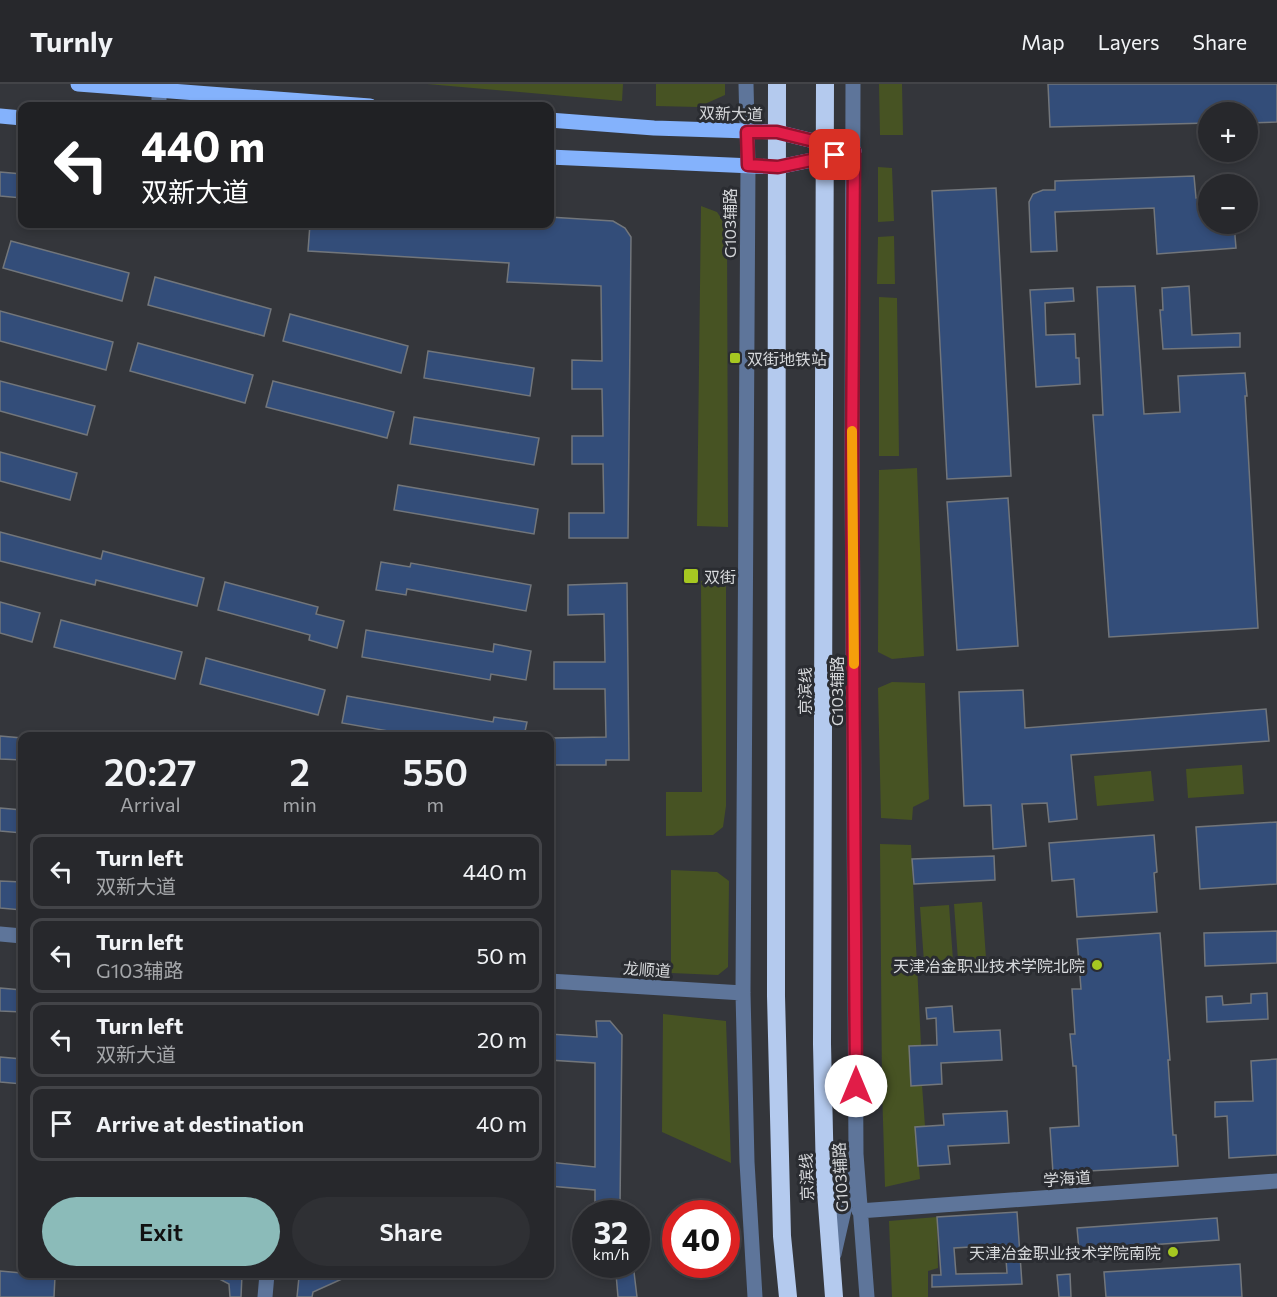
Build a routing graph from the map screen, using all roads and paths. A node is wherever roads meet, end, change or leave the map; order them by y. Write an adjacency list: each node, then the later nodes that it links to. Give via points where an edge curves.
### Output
1 (78, 84): 6 (main road)
2 (746, 84): 12 (street, G103辅路)
3 (777, 84): 27 (highway, 京滨线, via 776,996 782,1236)
4 (825, 84): 23 (highway, 京滨线, via 822,1044)
5 (854, 84): 13 (street, G103辅路)
6 (159, 90): 7 (street); 8 (main road)
7 (159, 102)
8 (317, 102)
9 (0, 116): 10 (main road)
10 (18, 118)
11 (554, 120): 12 (main road, 双新大道)
12 (747, 132): 13 (main road, 双新大道, via 777,132); 15 (street, G103辅路)
13 (854, 151): 15 (main road, via 778,167); 20 (street, G103辅路)
14 (554, 157): 15 (main road)
15 (748, 165): 19 (street, G103辅路)
16 (0, 934): 17 (street)
17 (18, 936)
18 (554, 981): 19 (street, 龙顺道)
19 (743, 993): 26 (street, G103辅路)
20 (856, 1154): 22 (street, G103辅路); 23 (street)
21 (1277, 1181): 22 (street, 学海道)
22 (859, 1211): 29 (street, G103辅路)
23 (831, 1269): 28 (highway, 京滨线)
24 (267, 1278): 25 (street)
25 (265, 1297)
26 (755, 1297)
27 (789, 1297)
28 (834, 1297)
29 (867, 1297)

